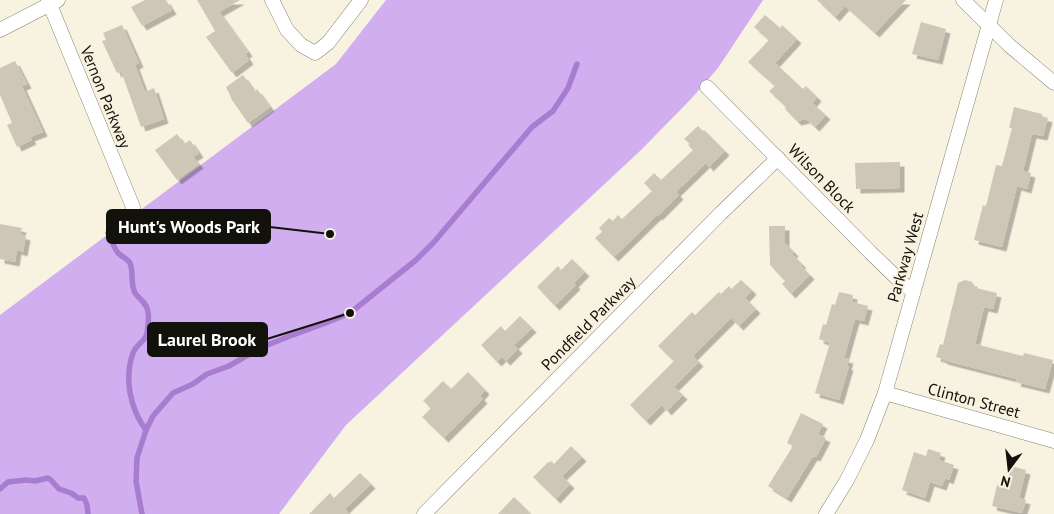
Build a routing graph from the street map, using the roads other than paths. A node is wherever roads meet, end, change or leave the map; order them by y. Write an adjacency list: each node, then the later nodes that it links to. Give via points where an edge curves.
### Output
1 (272, 0): 2 (street, via 287,30 300,45 315,53 328,43)
2 (361, 0)
3 (964, 0): 6 (street)
4 (996, 0): 6 (street, Parkway West)
5 (52, 2): 7 (street); 11 (street, Vernon Parkway)
6 (989, 25): 8 (street); 12 (street, Parkway West)
7 (0, 30)
8 (1054, 83)
9 (707, 87): 10 (street, Wilson Block)
10 (778, 158): 12 (street, Wilson Block); 15 (street, Pondfield Parkway)
11 (133, 206)
12 (913, 291): 13 (street, Parkway West)
13 (885, 393): 14 (street, Clinton Street); 16 (street, Parkway West, via 867,440)
14 (1054, 441)
15 (424, 514)
16 (826, 514)

